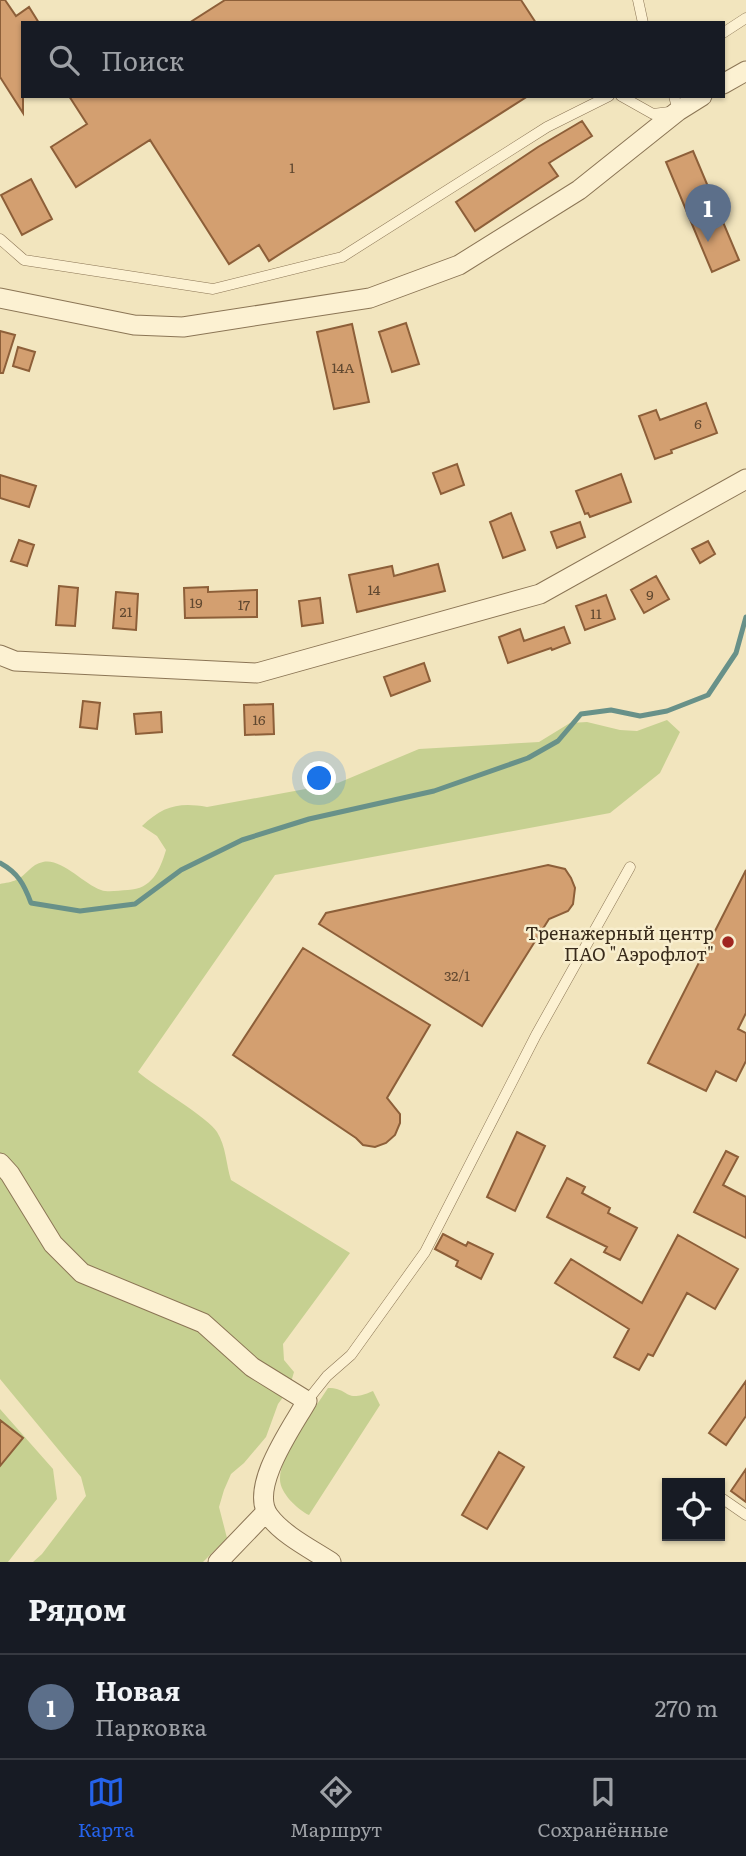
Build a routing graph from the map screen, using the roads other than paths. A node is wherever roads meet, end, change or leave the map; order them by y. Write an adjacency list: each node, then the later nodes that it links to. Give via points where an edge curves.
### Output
1 (638, 0): 3 (lane)
2 (746, 18): 4 (lane)
3 (643, 21)
4 (725, 32)
5 (746, 71): 6 (street)
6 (725, 83)
7 (605, 98): 11 (lane, via 547,127 342,257 213,289 24,260)
8 (625, 98): 10 (lane, via 653,114)
9 (695, 98): 10 (street)
10 (676, 103): 12 (street, via 579,190 459,265 370,298 183,327 134,325)
11 (0, 239)
12 (0, 298)
13 (746, 479): 14 (street, via 540,594 257,673 15,661)
14 (0, 656)
15 (630, 866): 17 (lane, via 536,1035 425,1252 351,1354)
16 (0, 1163): 17 (street, via 54,1244 82,1273 203,1323 253,1367)
17 (307, 1401): 19 (street, via 271,1465 265,1485)
18 (725, 1500): 20 (lane)
19 (266, 1512): 21 (street); 22 (street)
20 (746, 1515)
21 (218, 1562)
22 (331, 1562)

